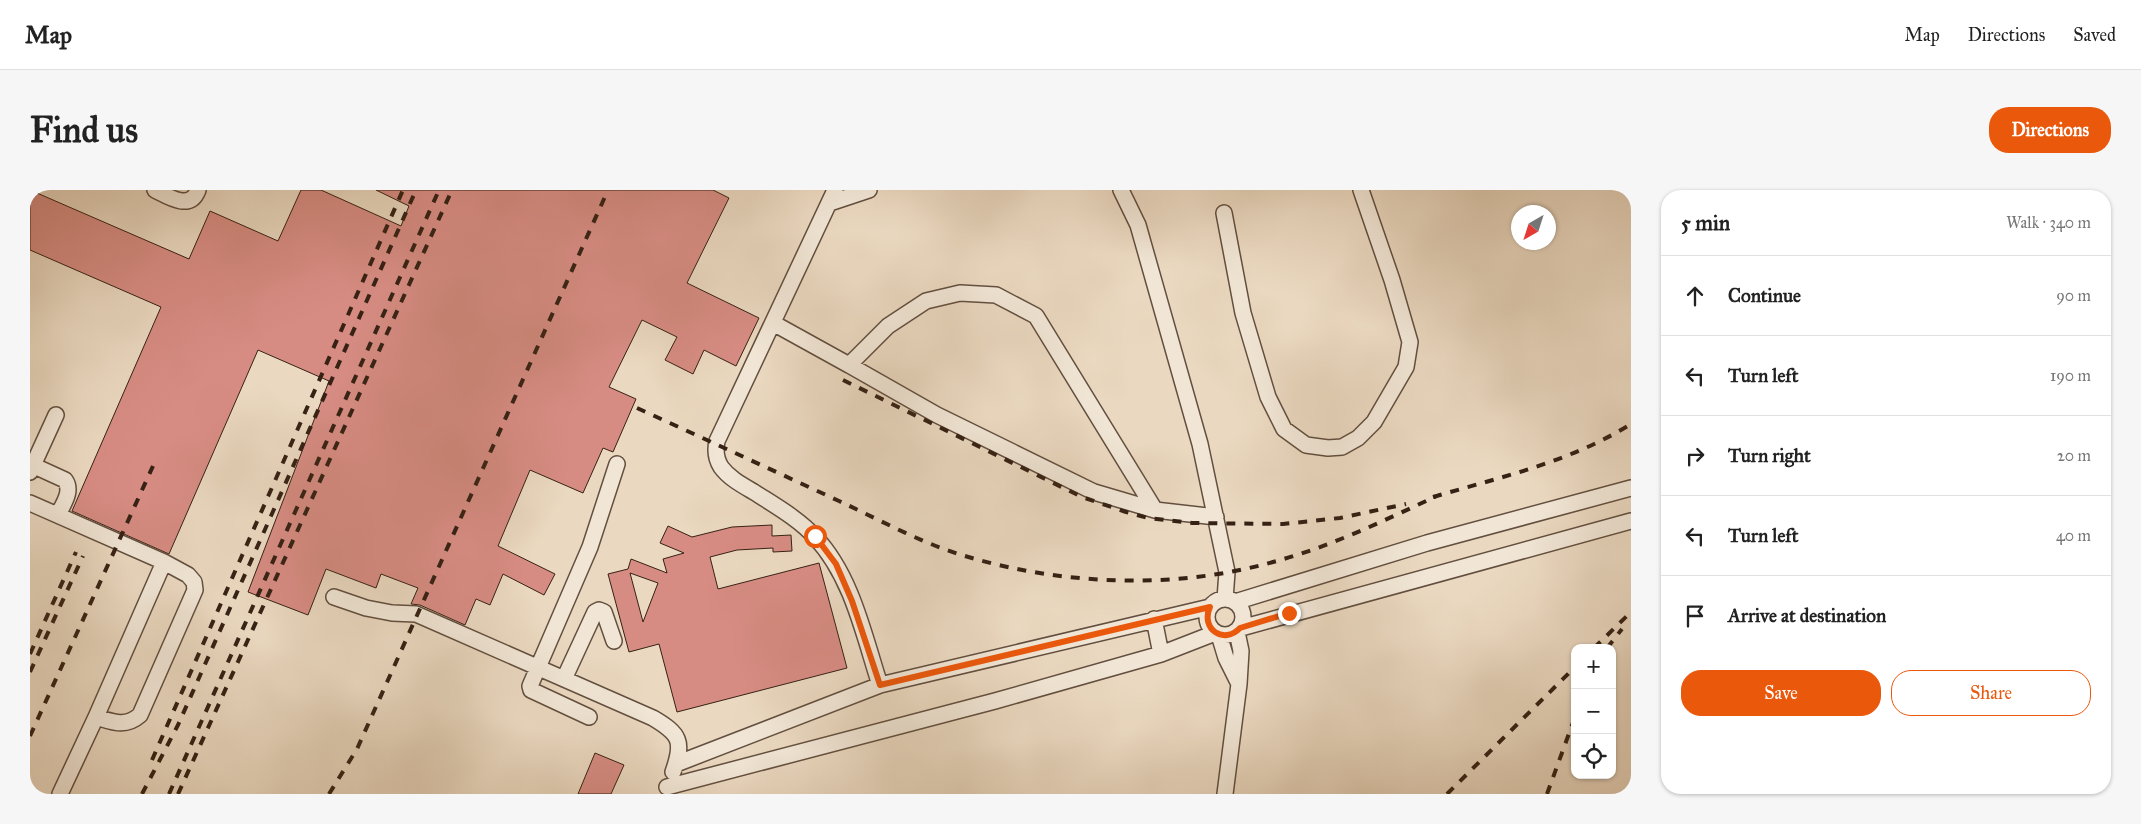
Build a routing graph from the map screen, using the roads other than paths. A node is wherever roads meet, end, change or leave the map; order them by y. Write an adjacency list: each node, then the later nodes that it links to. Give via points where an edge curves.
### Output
1 (155, 190): 2 (lane, via 176,201 186,201)
2 (198, 190)
3 (869, 190): 6 (lane)
4 (1121, 190): 17 (lane, via 1138,225 1200,444)
5 (1361, 190): 7 (lane, via 1410,342 1406,367 1374,422 1358,438 1342,446 1306,445 1284,429 1268,397 1243,312)
6 (832, 196): 8 (lane)
7 (1224, 213)
8 (773, 323): 9 (lane); 31 (lane, via 717,441 716,457 734,480 815,536 836,564)
9 (849, 365): 15 (lane, via 937,415 1094,492); 15 (lane, via 888,326 926,301 960,293 996,294 1036,316)
10 (56, 415): 12 (lane)
11 (617, 464): 28 (lane, via 590,547)
12 (31, 468): 16 (lane, via 64,480 68,485 69,491)
13 (1631, 488): 21 (lane)
14 (30, 503): 16 (lane)
15 (1155, 510): 17 (lane)
16 (58, 516): 19 (lane)
17 (1216, 517): 21 (lane)
18 (1631, 520): 24 (lane)
19 (164, 562): 32 (lane); 32 (lane, via 188,576 194,582 195,590 140,714 132,722 121,724)
20 (334, 597): 28 (lane, via 366,608 416,614)
21 (1230, 601): 22 (lane, via 1214,603); 24 (lane, via 1240,606 1244,617)
22 (1210, 607): 23 (lane); 25 (lane, via 1207,618)
23 (1154, 619): 27 (lane); 31 (lane)
24 (1239, 630): 25 (lane, via 1226,636); 30 (lane)
25 (1217, 634): 27 (lane); 30 (lane)
26 (614, 642): 29 (lane, via 604,612 595,612)
27 (1161, 654): 35 (lane)
28 (538, 668): 29 (lane); 33 (lane, via 531,690)
29 (564, 679): 34 (lane, via 671,728 678,738)
30 (1239, 684): 37 (lane)
31 (880, 685): 34 (lane)
32 (96, 717): 36 (lane)
33 (588, 717)
34 (676, 764): 35 (lane)
35 (666, 791)
36 (60, 794)
37 (1225, 794)

